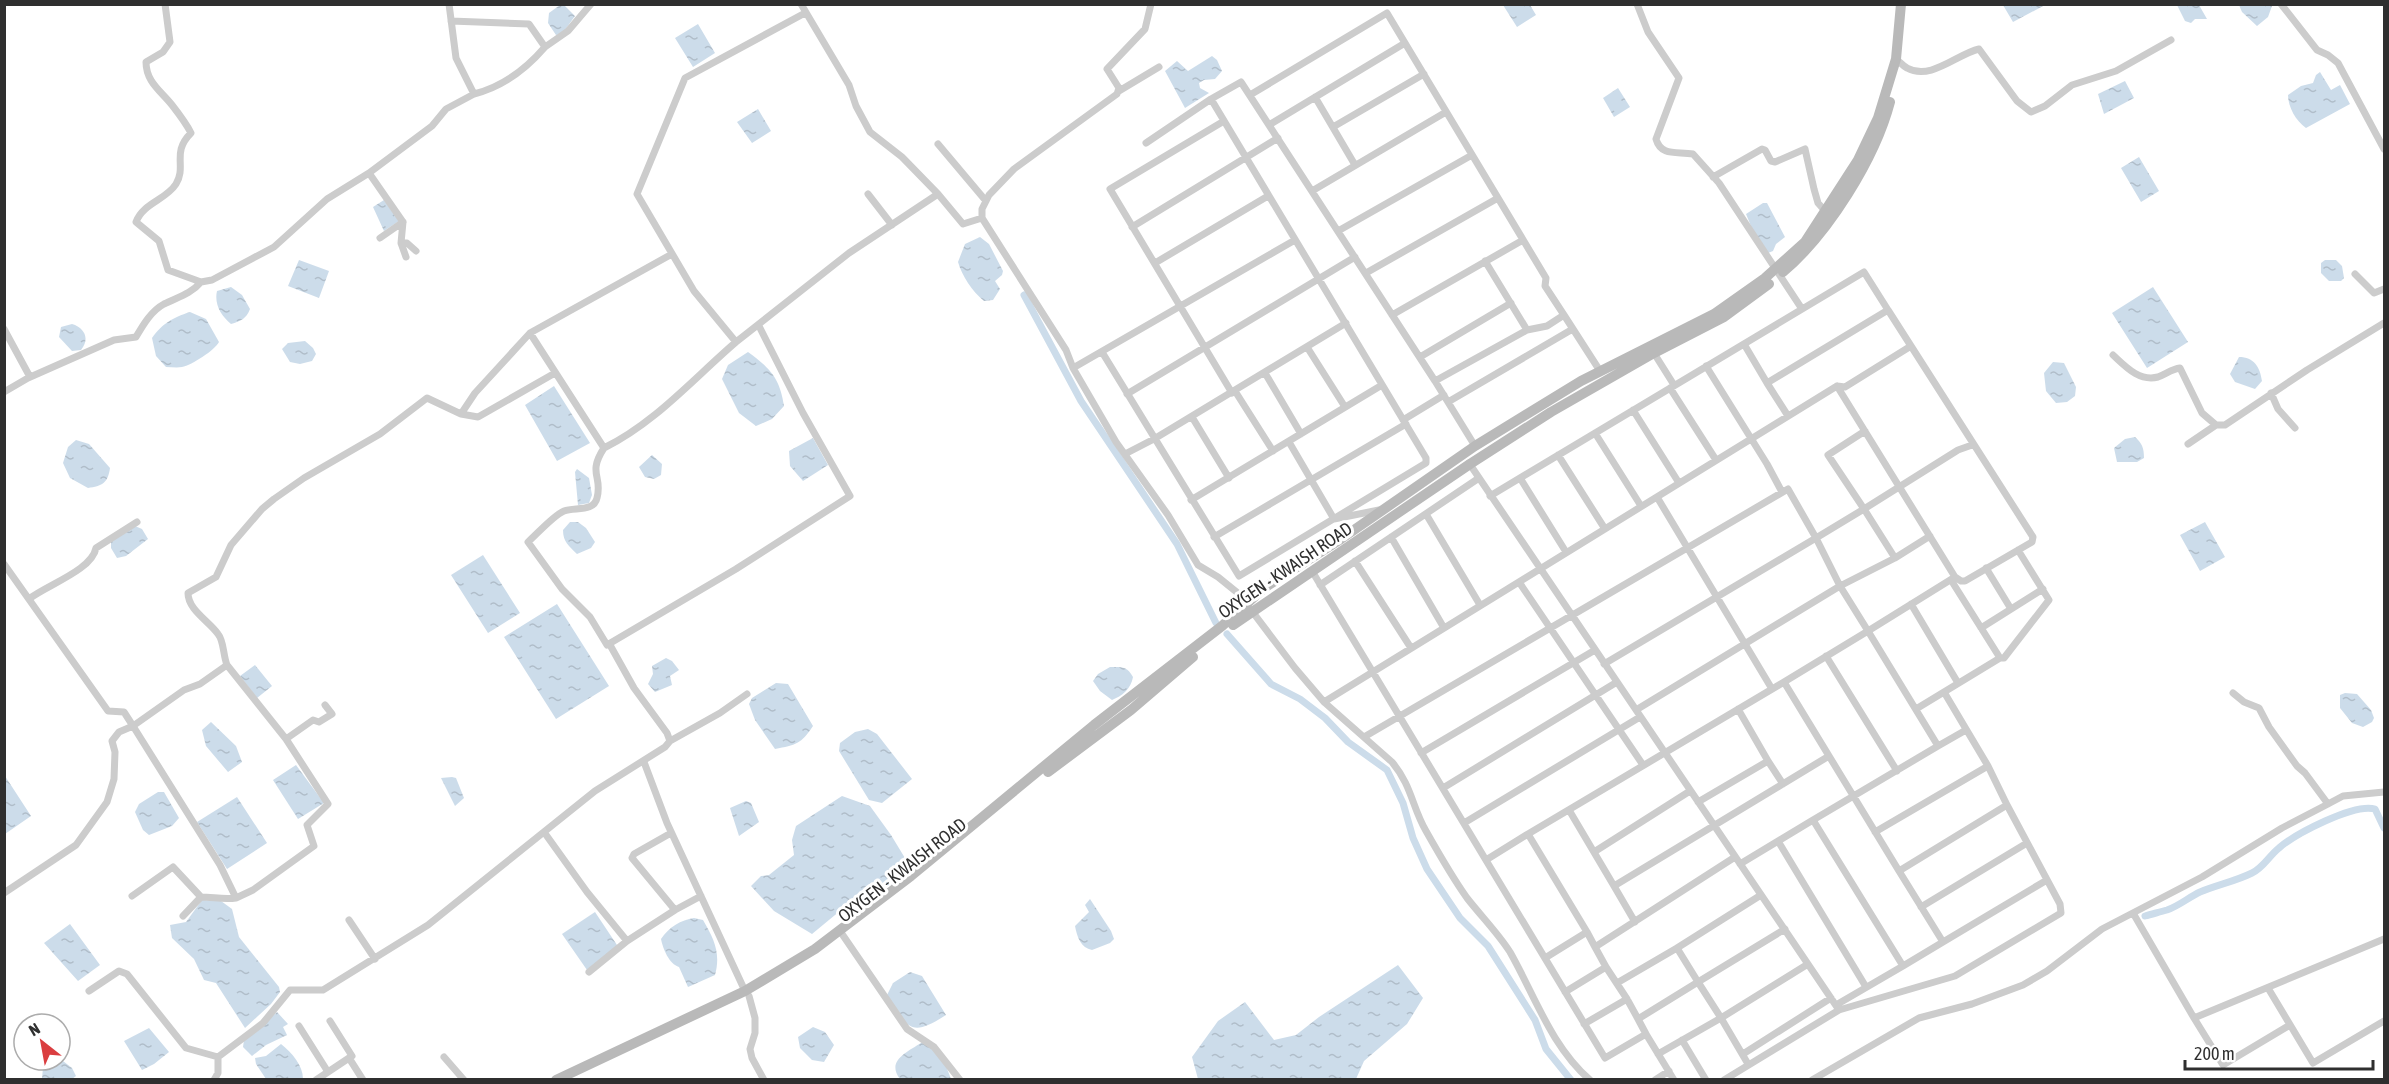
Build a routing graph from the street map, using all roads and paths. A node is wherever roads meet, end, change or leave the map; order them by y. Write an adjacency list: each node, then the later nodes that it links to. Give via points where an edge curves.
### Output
1 (165, 4): 62 (street, via 170,42 163,52 146,62 146,69 192,133 181,144 176,186 139,213 136,222 159,241 168,270)
2 (449, 4): 11 (street)
3 (591, 4): 14 (street, via 568,31)
4 (801, 4): 10 (street)
5 (1151, 4): 18 (street, via 1145,30 1107,69)
6 (1637, 4): 35 (street, via 1648,32 1678,78 1657,145 1666,152 1693,154)
7 (1901, 4): 15 (main road, OXYGEN - KWAISH ROAD)
8 (1906, 4): 15 (main road, OXYGEN - KWAISH ROAD)
9 (2281, 4): 30 (street, via 2317,50 2338,63)
10 (805, 13): 38 (street, via 849,85 870,132 902,157); 53 (street, via 685,78 637,194)
11 (451, 21): 14 (street, via 529,24); 19 (street, via 456,58)
12 (2171, 40): 15 (street, via 2116,71 2072,85 2031,112 2017,101 1979,49 1920,72)
13 (1405, 43): 17 (street); 20 (street, via 1387,13); 21 (street)
14 (545, 46): 19 (street, via 510,78)
15 (1898, 60): 42 (main road, OXYGEN - KWAISH ROAD, via 1869,140); 58 (main road, OXYGEN - KWAISH ROAD, via 1886,117 1868,157 1815,242)
16 (1158, 67): 18 (street)
17 (1424, 74): 23 (street); 26 (street)
18 (1119, 91): 41 (street, via 1014,169)
19 (474, 94): 34 (street, via 446,109 432,126)
20 (1250, 95): 22 (street, via 1241,82); 25 (street)
21 (1315, 97): 25 (street); 26 (street)
22 (1211, 99): 24 (street); 28 (street)
23 (1446, 112): 31 (street); 33 (street)
24 (1224, 121): 32 (street); 46 (street, via 1110,189)
25 (1269, 125): 27 (street)
26 (1333, 128): 33 (street)
27 (1278, 138): 32 (street); 36 (street)
28 (1146, 143)
29 (938, 144): 41 (street)
30 (2385, 148)
31 (1472, 155): 40 (street); 47 (street)
32 (1245, 158): 39 (street); 46 (street)
33 (1355, 165): 36 (street)
34 (369, 173): 44 (street); 62 (street, via 327,199 274,247)
35 (1713, 177): 42 (street, via 1762,149 1775,162 1805,149 1818,203); 58 (street)
36 (1312, 191): 47 (street)
37 (868, 194): 45 (street)
38 (938, 194): 43 (street, via 963,224); 45 (street)
39 (1268, 196): 49 (street); 57 (street)
40 (1498, 198): 50 (street); 59 (street)
41 (986, 201): 43 (street)
42 (1826, 212): 58 (main road, OXYGEN - KWAISH ROAD)
43 (982, 218): 87 (street, via 1066,350)
44 (403, 222): 48 (street); 51 (street)
45 (892, 225): 72 (street, via 849,253)
46 (1132, 227): 57 (street)
47 (1338, 231): 55 (street)
48 (380, 238)
49 (1295, 240): 61 (street); 65 (street)
50 (1523, 240): 56 (street); 69 (street)
51 (401, 243): 52 (street); 54 (street)
52 (416, 251)
53 (672, 254): 76 (street); 77 (street, via 694,291)
54 (406, 257)
55 (1355, 257): 59 (street); 61 (street)
56 (1485, 261): 64 (street); 68 (street)
57 (1155, 263): 65 (street)
58 (1778, 272): 66 (street); 82 (main road, OXYGEN - KWAISH ROAD)
59 (1366, 273): 68 (street)
60 (2355, 274): 63 (street, via 2374,293)
61 (1319, 280): 70 (street); 81 (street)
62 (201, 282): 91 (street, via 192,292 161,305 136,337 114,340)
63 (2385, 289)
64 (1511, 303): 74 (street); 85 (street)
65 (1180, 306): 81 (street); 83 (street)
66 (1802, 309): 67 (street, via 1864,272); 78 (street)
67 (1888, 310): 79 (street); 93 (street)
68 (1392, 315): 85 (street)
69 (1564, 315): 74 (street, via 1547,326); 88 (street)
70 (1346, 323): 80 (street); 94 (street)
71 (2385, 323): 99 (street)
72 (759, 326): 77 (street); 174 (street, via 850,496)
73 (4, 329): 91 (street)
74 (1527, 330): 92 (street)
75 (1571, 330): 102 (street)
76 (530, 333): 89 (street); 105 (street)
77 (736, 342): 120 (street, via 644,423)
78 (1744, 344): 86 (street); 93 (street)
79 (1911, 346): 95 (street, via 1845,387); 118 (street)
80 (1307, 347): 90 (street); 103 (street)
81 (1206, 349): 98 (street); 100 (street)
82 (1652, 349): 88 (main road, OXYGEN - KWAISH ROAD); 96 (street); 126 (main road, OXYGEN - KWAISH ROAD)
83 (1102, 352): 87 (street); 100 (street)
84 (2113, 355): 109 (street, via 2131,372 2147,378 2180,368 2202,413)
85 (1420, 357): 92 (street)
86 (1706, 366): 96 (street); 115 (street)
87 (1073, 368): 122 (street)
88 (1600, 371): 119 (main road, OXYGEN - KWAISH ROAD)
89 (555, 373): 105 (street, via 478,417); 120 (street)
90 (1265, 373): 98 (street); 113 (street)
91 (30, 377): 97 (street)
92 (1436, 381): 101 (street)
93 (1767, 383): 106 (street)
94 (1382, 385): 103 (street); 108 (street)
95 (1837, 386): 106 (street); 111 (street)
96 (1672, 387): 104 (street); 125 (street)
97 (4, 392)
98 (1234, 392): 107 (street); 121 (street)
99 (2271, 393): 109 (street, via 2225,425); 110 (street, via 2278,409)
100 (1127, 394): 114 (street)
101 (1444, 395): 102 (street); 108 (street)
102 (1448, 402): 119 (street)
103 (1345, 407): 113 (street)
104 (1633, 410): 112 (street); 131 (street)
105 (461, 414): 181 (street, via 427,398 380,434 304,478 262,509 231,545 216,577 188,592 190,602 222,640)
106 (1788, 416): 115 (street)
107 (1192, 417): 114 (street); 127 (street)
108 (1405, 422): 130 (street); 141 (street, via 1426,464)
109 (2216, 425): 117 (street)
110 (2295, 428)
111 (1865, 431): 132 (street); 138 (street, via 1828,455)
112 (1595, 433): 124 (street); 137 (street)
113 (1302, 434): 116 (street)
114 (1154, 439): 122 (street); 136 (street)
115 (1751, 439): 125 (street); 133 (street)
116 (1289, 442): 121 (street); 130 (street)
117 (2188, 444)
118 (1972, 445): 132 (street); 149 (street, via 2033,537 2032,542)
119 (1475, 446): 123 (main road, OXYGEN - KWAISH ROAD)
120 (604, 448): 174 (street, via 595,462 598,497 594,504 563,511 528,542 562,589 590,617)
121 (1273, 451): 127 (street)
122 (1125, 454): 166 (street, via 1198,565 1218,577)
123 (1464, 454): 126 (street); 139 (main road, OXYGEN - KWAISH ROAD)
124 (1558, 455): 129 (street); 143 (street)
125 (1716, 460): 131 (street)
126 (1470, 464): 128 (street); 156 (main road, OXYGEN - KWAISH ROAD)
127 (1229, 478): 136 (street)
128 (1479, 478): 134 (street); 140 (street)
129 (1520, 478): 134 (street); 150 (street)
130 (1311, 481): 141 (street); 145 (street)
131 (1679, 483): 135 (street)
132 (1900, 487): 138 (street); 144 (street)
133 (1782, 492): 147 (street, via 1788,489); 148 (street)
134 (1490, 495): 154 (street)
135 (1657, 497): 137 (street); 148 (street)
136 (1191, 500): 145 (street)
137 (1641, 506): 143 (street)
138 (1864, 509): 147 (street); 151 (street)
139 (1383, 510): 141 (street); 166 (main road, OXYGEN - KWAISH ROAD, via 1264,588)
140 (1426, 514): 146 (street); 165 (street)
141 (1334, 519): 145 (street, via 1239,576)
142 (137, 522): 163 (street, via 96,548 82,568)
143 (1605, 529): 150 (street)
144 (1930, 536): 151 (street); 157 (street)
145 (1214, 537)
146 (1390, 537): 152 (street); 169 (street)
147 (1816, 538): 160 (street); 162 (street)
148 (1686, 548): 162 (street); 168 (street)
149 (2018, 550): 155 (street); 161 (street)
150 (1566, 552): 154 (street)
151 (1895, 558): 160 (street)
152 (1355, 561): 159 (street); 175 (street)
153 (4, 564): 163 (street)
154 (1540, 568): 158 (street); 168 (street)
155 (1986, 568): 157 (street, via 1965,581); 167 (street)
156 (1312, 571): 159 (street); 166 (main road, OXYGEN - KWAISH ROAD)
157 (1953, 578): 164 (street); 170 (street)
158 (1519, 582): 165 (street); 171 (street)
159 (1320, 585): 182 (street)
160 (1840, 586): 172 (street); 173 (street)
161 (2043, 589): 167 (street); 178 (street, via 2048,602 2004,658)
162 (1716, 597): 173 (street); 180 (street)
163 (29, 599): 197 (street, via 108,711 124,712)
164 (1911, 604): 172 (street); 185 (street)
165 (1480, 605): 169 (street)
166 (1250, 607): 191 (street); 251 (main road, OXYGEN - KWAISH ROAD, via 1094,726); 251 (main road, OXYGEN - KWAISH ROAD, via 1131,710)
167 (2011, 609): 170 (street)
168 (1571, 615): 171 (street); 176 (street)
169 (1444, 628): 175 (street)
170 (1981, 628): 178 (street)
171 (1549, 629): 179 (street); 196 (street)
172 (1868, 631): 177 (street); 194 (street)
173 (1744, 644): 186 (street); 195 (street)
174 (607, 645): 202 (street)
175 (1411, 648): 182 (street)
176 (1595, 650): 179 (street); 180 (street)
177 (1826, 656): 184 (street); 211 (street)
178 (2000, 658): 185 (street)
179 (1574, 662): 190 (street); 205 (street)
180 (1604, 664): 183 (street)
181 (227, 665): 197 (street); 201 (street)
182 (1372, 672): 191 (street); 196 (street)
183 (1617, 682): 190 (street); 195 (street)
184 (1784, 682): 186 (street); 206 (street)
185 (1958, 683): 187 (street)
186 (1772, 689): 193 (street)
187 (1944, 692): 194 (street); 199 (street)
188 (2234, 693): 218 (street, via 2259,708)
189 (747, 694): 202 (street)
190 (1595, 695): 198 (street); 213 (street)
191 (1324, 702): 200 (street)
192 (325, 705): 201 (street, via 332,714 320,722 313,720)
193 (1738, 709): 204 (street); 207 (street)
194 (1916, 709): 203 (street)
195 (1638, 714): 198 (street); 204 (street)
196 (1400, 718): 200 (street); 205 (street)
197 (132, 726): 237 (street, via 112,741 114,779 107,802 76,845); 242 (street, via 220,865)
198 (1620, 729): 209 (street); 222 (street)
199 (1966, 729): 203 (street); 210 (street)
200 (1364, 737): 298 (street, via 1401,772 1424,828 1443,860 1508,950 1553,1036)
201 (286, 739): 242 (street, via 328,804 307,825 314,846)
202 (670, 741): 208 (street)
203 (1938, 746): 211 (street)
204 (1664, 752): 209 (street); 214 (street)
205 (1421, 753): 213 (street)
206 (1829, 756): 212 (street); 216 (street)
207 (1768, 761): 212 (street); 217 (street)
208 (644, 762): 224 (street, via 595,792); 226 (street)
209 (1643, 765): 220 (street)
210 (1988, 766): 219 (street); 225 (street)
211 (1897, 771): 216 (street)
212 (1783, 784): 223 (street)
213 (1443, 788): 222 (street)
214 (1690, 790): 217 (street); 230 (street)
215 (2385, 792): 218 (street, via 2343,796)
216 (1854, 797): 221 (street); 225 (street)
217 (1698, 802): 223 (street)
218 (2328, 804): 245 (street)
219 (2007, 805): 229 (street); 234 (street)
220 (1569, 810): 227 (street); 230 (street)
221 (1813, 820): 228 (street); 260 (street)
222 (1464, 824): 232 (street)
223 (1714, 826): 231 (street); 236 (street)
224 (544, 832): 253 (street); 257 (street, via 428,925)
225 (1875, 832): 234 (street)
226 (671, 833): 240 (street); 244 (street, via 632,858)
227 (1528, 834): 232 (street); 250 (street)
228 (1778, 841): 233 (street); 265 (street)
229 (2027, 843): 235 (street); 243 (street)
230 (1594, 852): 236 (street)
231 (1735, 857): 233 (street); 248 (street)
232 (1486, 860): 258 (street)
233 (1740, 864): 238 (street)
234 (1899, 871): 243 (street)
235 (2047, 880): 254 (street); 271 (street, via 2062,909 2059,914 1955,976)
236 (1614, 886): 248 (street)
237 (4, 893)
238 (1761, 895): 249 (street); 256 (street)
239 (132, 896): 241 (street, via 173,867)
240 (701, 896): 244 (street); 269 (street)
241 (201, 897): 242 (street); 246 (street)
242 (236, 898)
243 (1921, 907): 254 (street)
244 (675, 910): 253 (street)
245 (2133, 913): 273 (street); 303 (street, via 2102,928 2048,971 2023,985 1919,1018)
246 (183, 916)
247 (349, 920): 257 (street)
248 (1635, 921): 255 (street)
249 (1785, 929): 259 (street); 263 (street)
250 (1587, 932): 255 (street); 258 (street)
251 (842, 934): 269 (main road, OXYGEN - KWAISH ROAD); 297 (street, via 907,1029 934,1047)
252 (2385, 939): 266 (street)
253 (627, 941): 262 (street)
254 (1943, 942): 260 (street)
255 (1595, 947): 261 (street)
256 (1677, 948): 263 (street); 264 (street)
257 (375, 958): 284 (street, via 323,990 290,990 263,1023)
258 (1545, 958): 268 (street)
259 (1808, 964): 271 (street); 272 (street)
260 (1903, 966): 265 (street)
261 (1606, 967): 264 (street); 268 (street)
262 (589, 972)
263 (1698, 982): 272 (street); 274 (street)
264 (1617, 983): 270 (street)
265 (1866, 987): 271 (street)
266 (2268, 988): 273 (street); 278 (street)
267 (89, 991): 284 (street, via 119,971 127,974 186,1048)
268 (1565, 992): 277 (street)
269 (747, 994): 294 (main road, OXYGEN - KWAISH ROAD); 295 (main road, OXYGEN - KWAISH ROAD); 296 (street, via 755,1018 750,1049)
270 (1627, 999): 274 (street); 277 (street)
271 (1835, 1004): 283 (street); 287 (street)
272 (1721, 1018): 281 (street); 283 (street)
273 (2194, 1018): 278 (street, via 2223,1065)
274 (1638, 1019): 280 (street)
275 (2385, 1021): 278 (street, via 2313,1064)
276 (330, 1022): 286 (street, via 352,1056)
277 (1584, 1024): 280 (street, via 1605,1058)
278 (2290, 1025)
279 (300, 1026): 289 (street)
280 (1646, 1034): 282 (street)
281 (1682, 1040): 282 (street); 301 (street)
282 (1658, 1054): 288 (street)
283 (1743, 1054): 287 (street)
284 (218, 1057): 290 (street)
285 (444, 1057): 293 (street)
286 (349, 1058): 289 (street); 292 (street)
287 (1748, 1064): 302 (street)
288 (1669, 1071): 299 (street); 300 (street)
289 (328, 1072): 291 (street)
290 (214, 1080)
291 (316, 1080)
292 (363, 1080)
293 (464, 1080)
294 (556, 1080)
295 (570, 1080)
296 (764, 1080)
297 (960, 1080)
298 (1590, 1080)
299 (1655, 1080)
300 (1674, 1080)
301 (1706, 1080)
302 (1724, 1080)
303 (1812, 1080)

